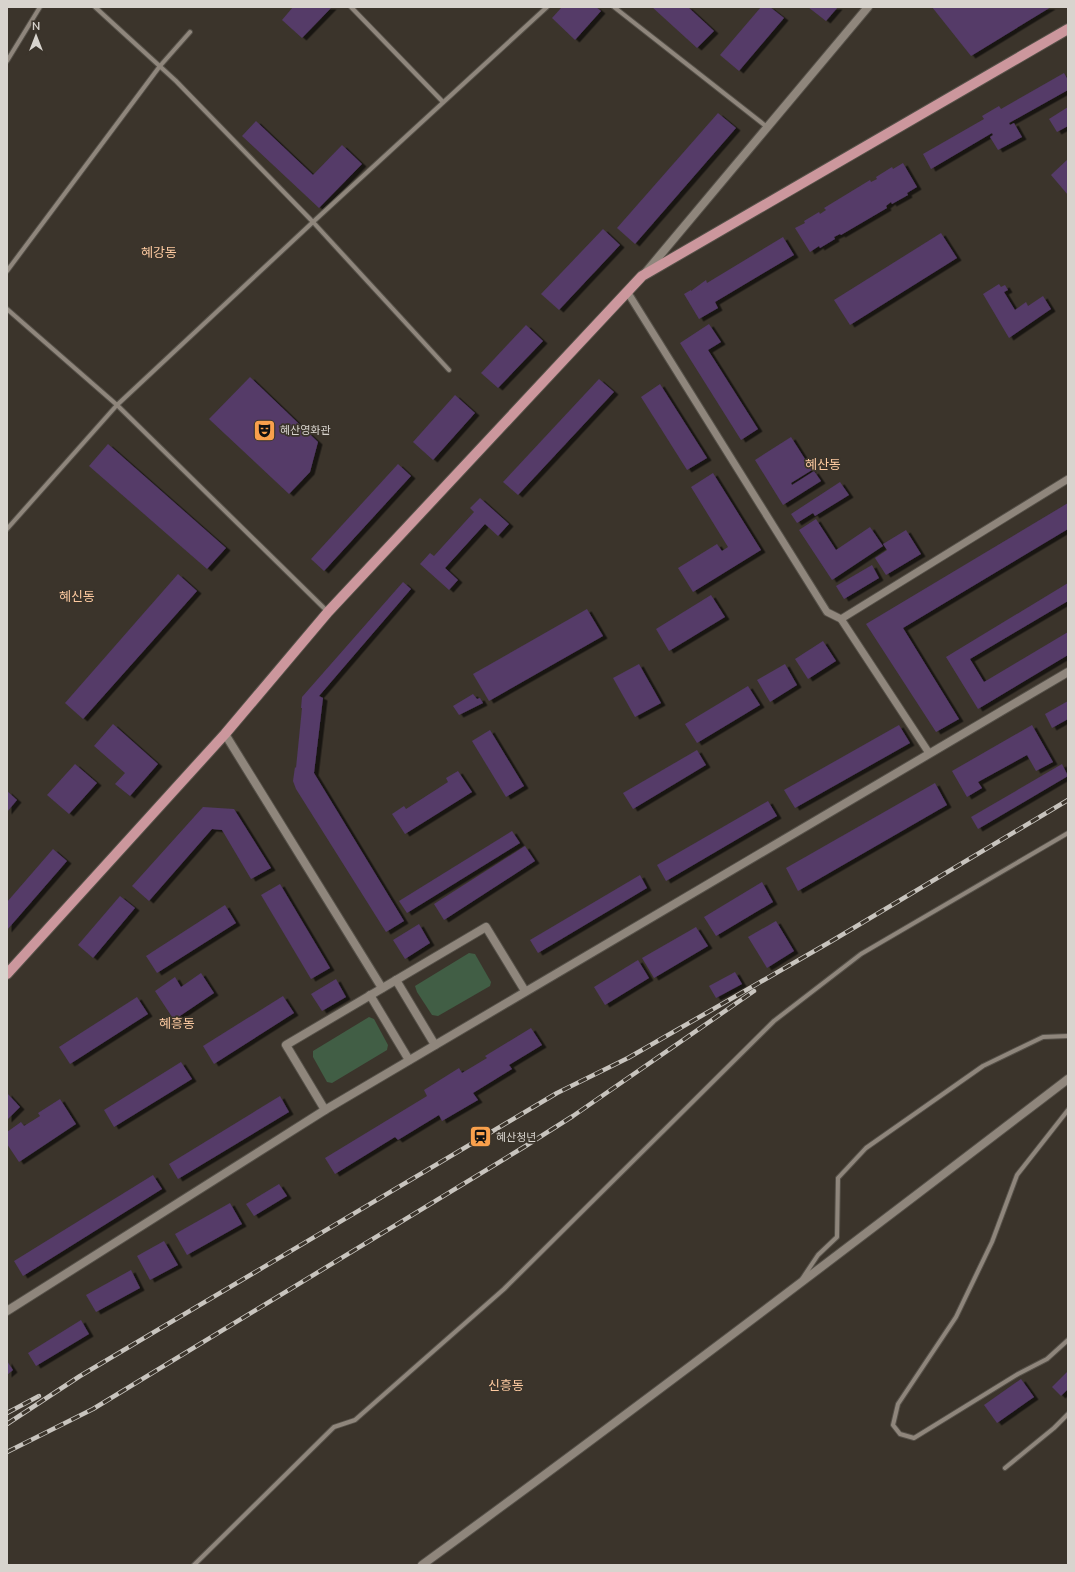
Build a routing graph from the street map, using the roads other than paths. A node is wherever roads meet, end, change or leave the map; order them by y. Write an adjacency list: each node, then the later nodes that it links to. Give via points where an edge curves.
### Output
1 (40, 7): 9 (street)
2 (95, 7): 10 (street)
3 (351, 7): 11 (street)
4 (547, 7): 11 (street)
5 (614, 7): 12 (street)
6 (868, 7): 12 (main road)
7 (1068, 29): 15 (main road)
8 (190, 32): 10 (street)
9 (7, 61)
10 (160, 66): 13 (street); 14 (street)
11 (443, 102): 13 (street)
12 (767, 127): 15 (main road)
13 (313, 222): 18 (street); 19 (street)
14 (7, 271)
15 (642, 276): 16 (main road)
16 (628, 293): 22 (main road); 23 (street, via 827,612)
17 (7, 309): 19 (street)
18 (449, 370)
19 (117, 405): 21 (street); 22 (street)
20 (1068, 479): 23 (street)
21 (7, 529)
22 (328, 612): 25 (main road)
23 (841, 619): 26 (street)
24 (1068, 672): 26 (main road)
25 (225, 734): 28 (main road); 30 (main road)
26 (929, 753): 31 (main road)
27 (1068, 832): 44 (street, via 861,954 774,1021 504,1289 355,1420 334,1427)
28 (7, 974)
29 (396, 980): 30 (main road); 31 (main road, via 486,927); 34 (main road)
30 (382, 988): 32 (main road)
31 (524, 991): 34 (main road)
32 (370, 995): 35 (main road); 37 (main road, via 286,1045)
33 (1068, 1036): 39 (street, via 1043,1037 983,1066 866,1148 838,1178 837,1237 818,1254)
34 (435, 1045): 35 (main road)
35 (409, 1060): 37 (main road)
36 (1068, 1079): 39 (main road)
37 (325, 1110): 40 (main road)
38 (1068, 1110): 41 (street, via 1017,1176 992,1242 956,1317 898,1404 893,1425 900,1434 914,1438 1047,1359)
39 (797, 1286): 45 (main road, via 572,1456)
40 (7, 1311)
41 (1068, 1340)
42 (1068, 1414): 43 (street)
43 (1005, 1468)
44 (194, 1565)
45 (422, 1565)

